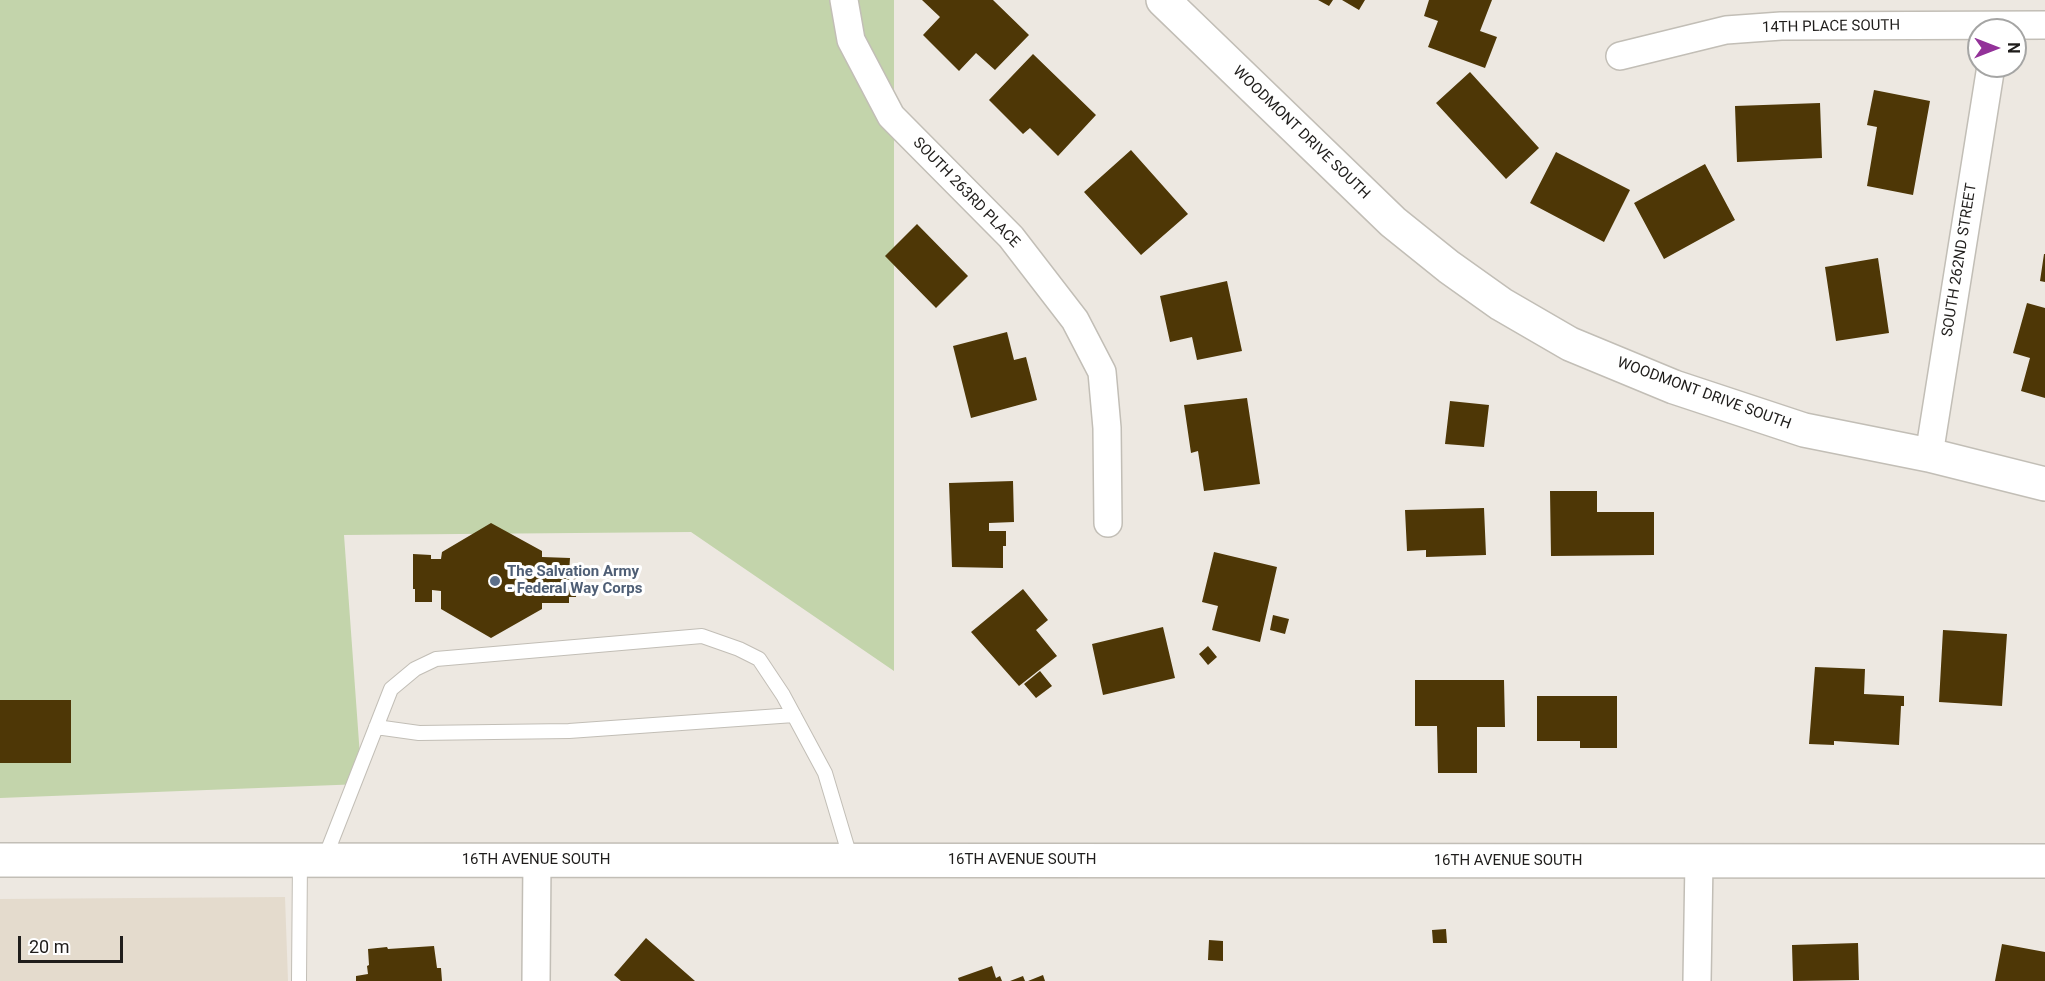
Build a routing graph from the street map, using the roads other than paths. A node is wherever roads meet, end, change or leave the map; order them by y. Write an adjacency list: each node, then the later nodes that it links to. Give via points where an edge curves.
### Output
1 (844, 0): 10 (street, SOUTH 263RD PLACE, via 851,40 891,116 1011,237 1075,320 1102,372 1107,428)
2 (1163, 0): 8 (main road, WOODMONT DRIVE SOUTH, via 1393,222 1518,315 1570,344 1674,387 1804,430)
3 (2045, 25): 4 (street, 14TH PLACE SOUTH)
4 (2027, 26)
5 (1967, 28): 6 (street, 14TH PLACE SOUTH, via 1781,26 1726,30)
6 (1620, 56)
7 (1989, 78): 8 (street, SOUTH 262ND STREET)
8 (1929, 455): 9 (main road, WOODMONT DRIVE SOUTH)
9 (2045, 484)
10 (1107, 523)
11 (794, 715): 12 (lane, via 569,731 419,733); 12 (lane, via 759,659 702,636 436,659 415,669 391,689); 16 (lane, via 825,773)
12 (376, 727): 14 (lane)
13 (0, 860): 14 (main road, 16TH AVENUE SOUTH)
14 (312, 860): 15 (main road, 16TH AVENUE SOUTH); 19 (lane)
15 (537, 860): 16 (main road, 16TH AVENUE SOUTH); 20 (street)
16 (850, 860): 17 (main road, 16TH AVENUE SOUTH)
17 (1699, 861): 18 (main road, 16TH AVENUE SOUTH); 21 (street)
18 (2045, 861)
19 (299, 981)
20 (537, 981)
21 (1697, 981)

